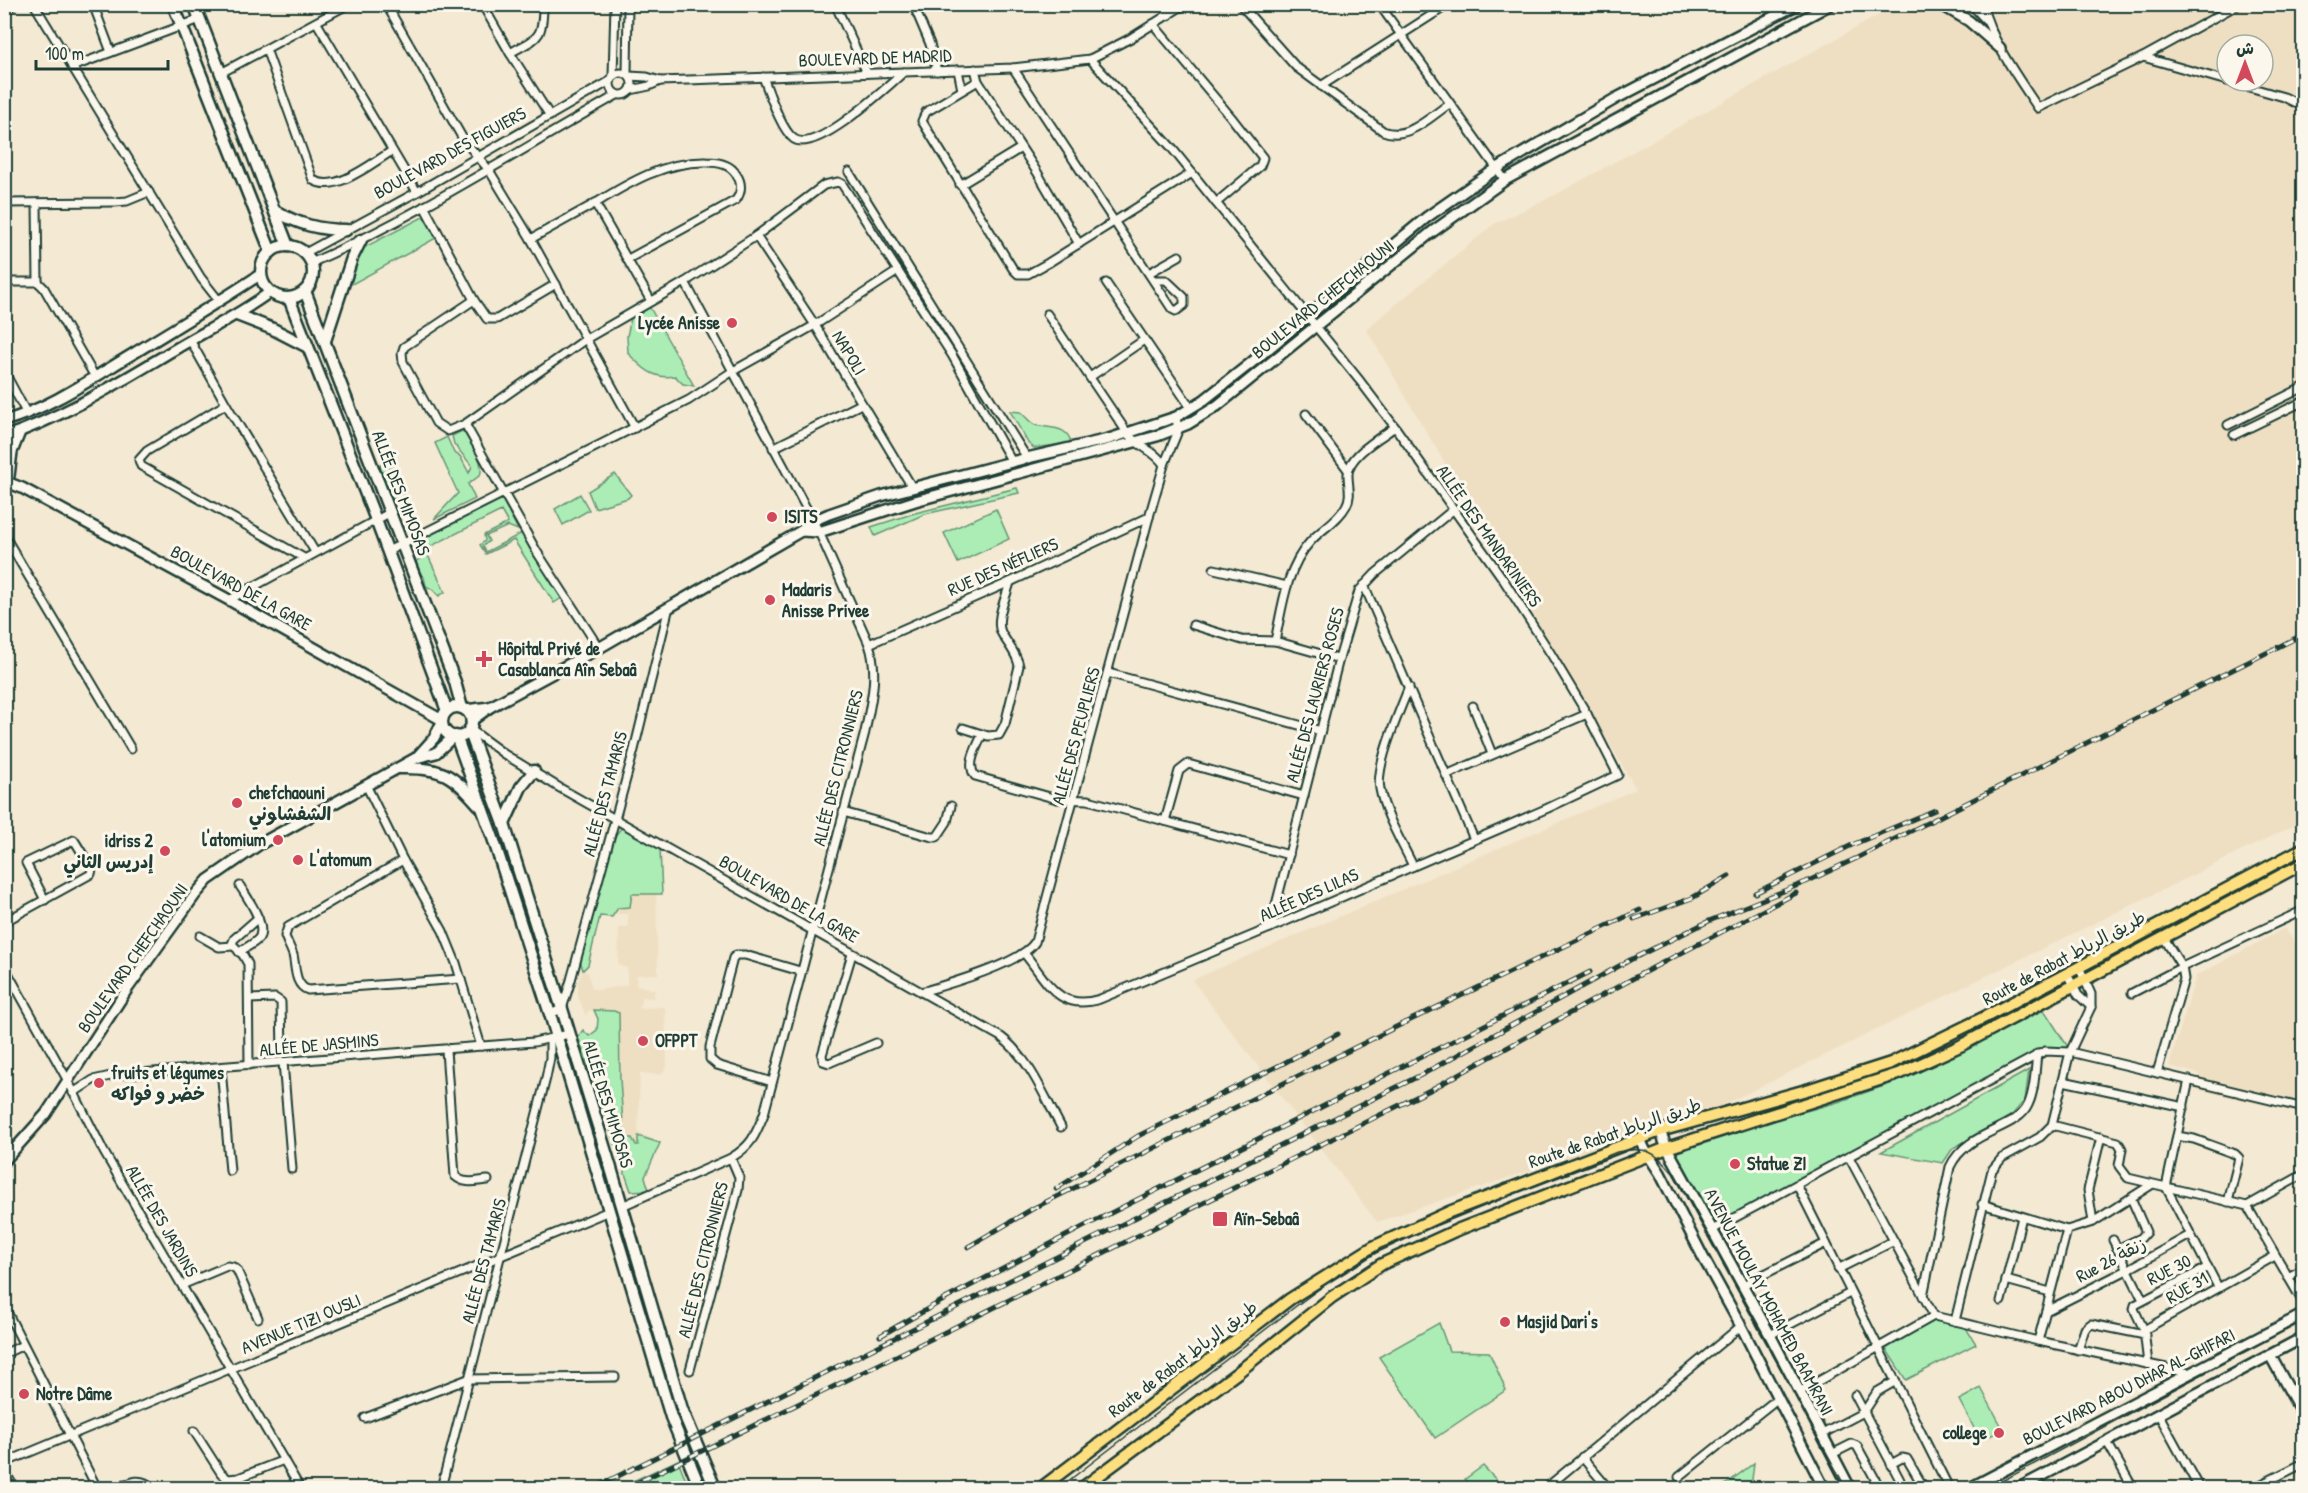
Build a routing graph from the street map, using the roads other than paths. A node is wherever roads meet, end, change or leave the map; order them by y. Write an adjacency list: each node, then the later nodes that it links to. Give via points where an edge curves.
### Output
1 (15, 4): 25 (street)
2 (34, 4): 39 (street)
3 (93, 4): 35 (street)
4 (173, 4): 31 (main road)
5 (194, 4): 27 (main road)
6 (349, 4): 29 (street)
7 (386, 4): 63 (street, via 456,127)
8 (482, 4): 36 (street)
9 (543, 4): 36 (street, via 540,34)
10 (615, 4): 50 (street)
11 (628, 4): 47 (street)
12 (836, 4): 46 (street)
13 (913, 4): 42 (street)
14 (1164, 4): 26 (street)
15 (1185, 4): 26 (street, BOULEVARD DE MADRID)
16 (1240, 4): 53 (street, via 1296,67)
17 (1379, 4): 32 (street)
18 (1449, 4): 32 (street)
19 (1798, 4): 64 (street, BOULEVARD CHEFCHAOUNI, via 1615,99)
20 (1831, 4): 68 (street, BOULEVARD CHEFCHAOUNI)
21 (1940, 4): 33 (street, via 1969,21)
22 (1971, 4): 28 (street)
23 (1982, 4): 28 (street)
24 (2240, 4): 37 (street)
25 (4, 10)
26 (1168, 15): 30 (street, BOULEVARD DE MADRID)
27 (200, 19): 31 (street); 45 (main road)
28 (1986, 21): 33 (street)
29 (317, 22): 34 (street); 62 (street)
30 (1153, 24): 38 (street, BOULEVARD DE MADRID); 75 (street, via 1263,158 1260,166)
31 (181, 26): 35 (street); 85 (main road)
32 (1402, 35): 53 (street); 58 (street)
33 (2000, 48): 37 (street, via 2038,108)
34 (266, 49): 45 (street); 62 (street, via 313,180 336,183)
35 (111, 52): 39 (street)
36 (510, 53): 60 (street)
37 (2143, 57): 49 (street)
38 (1090, 58): 40 (street, BOULEVARD DE MADRID); 67 (street)
39 (72, 67): 70 (street)
40 (1013, 68): 41 (street, BOULEVARD DE MADRID); 78 (street)
41 (975, 69): 43 (street, BOULEVARD DE MADRID); 52 (street)
42 (937, 70): 43 (street, BOULEVARD DE MADRID); 44 (street, BOULEVARD DE MADRID)
43 (958, 70): 55 (street)
44 (904, 72): 46 (street, BOULEVARD DE MADRID); 48 (street, via 846,120 806,142 788,134)
45 (221, 73): 77 (main road)
46 (867, 73): 48 (street, BOULEVARD DE MADRID)
47 (628, 75): 50 (street, via 619,73); 51 (street, BOULEVARD DE MADRID); 54 (street, via 633,83)
48 (763, 77): 51 (street, BOULEVARD DE MADRID)
49 (2215, 77)
50 (611, 79): 57 (street, via 611,89); 60 (street, BOULEVARD DES FIGUIERS)
51 (660, 81): 54 (street, BOULEVARD DE MADRID)
52 (978, 81): 55 (street); 61 (street)
53 (1321, 86): 58 (street, via 1383,131 1394,134 1415,127)
54 (631, 90): 57 (street)
55 (962, 90): 69 (street, via 926,112 922,121)
56 (2270, 93): 59 (street)
57 (617, 95): 65 (street, BOULEVARD DES FIGUIERS)
58 (1449, 104): 64 (street)
59 (2304, 107)
60 (550, 116): 63 (street, BOULEVARD DES FIGUIERS)
61 (1021, 148): 69 (street); 83 (street)
62 (392, 151): 71 (street)
63 (478, 157): 65 (street); 71 (street, BOULEVARD DES FIGUIERS)
64 (1496, 169): 68 (street); 106 (street, BOULEVARD CHEFCHAOUNI, via 1427,217)
65 (489, 170): 76 (street, BOULEVARD DES FIGUIERS); 81 (street)
66 (849, 172): 138 (street)
67 (1192, 173): 75 (street); 78 (street)
68 (1505, 180): 108 (street, BOULEVARD CHEFCHAOUNI, via 1432,232)
69 (960, 185): 83 (street, via 1018,274 1031,272)
70 (149, 192): 73 (street, via 128,201); 102 (street)
71 (417, 192): 79 (street, BOULEVARD DES FIGUIERS)
72 (4, 203): 73 (street)
73 (37, 203): 94 (street)
74 (595, 203): 81 (street); 88 (street); 88 (street, via 635,180 680,164 717,163 736,173 741,185 736,200)
75 (1216, 203): 106 (street)
76 (424, 206): 82 (street, BOULEVARD DES FIGUIERS); 101 (street)
77 (275, 211): 79 (main road, via 306,225); 84 (main road)
78 (1114, 222): 83 (street); 90 (street)
79 (346, 230): 87 (street, BOULEVARD DES FIGUIERS)
80 (756, 236): 89 (street, via 824,185 838,182); 95 (street); 107 (street, NAPOLI)
81 (531, 239): 96 (street)
82 (361, 240): 87 (street, BOULEVARD DES FIGUIERS); 111 (main road)
83 (1078, 244)
84 (288, 246): 85 (main road); 87 (main road)
85 (271, 252): 91 (main road)
86 (1179, 256): 90 (street)
87 (308, 258): 98 (main road, via 313,278)
88 (628, 259): 103 (street)
89 (898, 271): 107 (street); 139 (street, via 952,355)
90 (1149, 273): 92 (street)
91 (261, 274): 99 (main road); 102 (street)
92 (1154, 280): 92 (street, via 1172,309 1176,311 1184,305 1184,297 1166,280)
93 (4, 282): 94 (street)
94 (38, 282): 116 (street)
95 (685, 282): 103 (street); 115 (street, ALLÉE DES CITRONNIERS)
96 (556, 284): 101 (street, via 493,320 484,317); 109 (street)
97 (1106, 284): 112 (street)
98 (305, 291): 100 (main road); 111 (main road, ALLÉE DES MIMOSAS)
99 (270, 292): 100 (main road); 105 (street)
100 (289, 298): 113 (main road, ALLÉE DES MIMOSAS)
101 (474, 300): 127 (street, via 404,347 402,353 403,362 436,423 448,431)
102 (219, 301): 116 (street)
103 (651, 301): 109 (street)
104 (1047, 314): 117 (street)
105 (237, 315): 110 (street); 113 (main road)
106 (1306, 316): 108 (street); 122 (street, BOULEVARD CHEFCHAOUNI)
107 (815, 325): 115 (street); 121 (street, NAPOLI)
108 (1315, 327): 129 (street, ALLÉE DES MANDARINIERS); 131 (street, BOULEVARD CHEFCHAOUNI, via 1205,415)
109 (586, 339): 127 (street); 130 (street)
110 (190, 340): 120 (street); 132 (street, via 64,412)
111 (325, 340): 146 (main road, ALLÉE DES MIMOSAS)
112 (1144, 340): 117 (street); 122 (street)
113 (306, 346): 148 (main road, ALLÉE DES MIMOSAS)
114 (4, 371): 123 (street)
115 (733, 371): 130 (street); 137 (street, ALLÉE DES CITRONNIERS)
116 (95, 377): 123 (street)
117 (1090, 377): 133 (street)
118 (2304, 387): 128 (street)
119 (2304, 401): 134 (street)
120 (226, 404): 155 (street); 156 (street, via 147,451 138,460 141,466)
121 (861, 404): 137 (street); 143 (street, NAPOLI)
122 (1191, 408): 125 (street, BOULEVARD CHEFCHAOUNI)
123 (27, 414): 126 (street)
124 (1306, 414): 141 (street)
125 (1176, 417): 131 (street); 133 (street, BOULEVARD CHEFCHAOUNI)
126 (4, 421)
127 (465, 424): 144 (street)
128 (2228, 425)
129 (1395, 427): 141 (street, via 1356,456); 145 (street, ALLÉE DES MANDARINIERS)
130 (635, 428): 144 (street)
131 (1179, 429): 136 (street, BOULEVARD CHEFCHAOUNI); 140 (street, ALLÉE DES PEUPLIERS)
132 (20, 432): 135 (street); 142 (street)
133 (1128, 434): 136 (street); 138 (street, BOULEVARD CHEFCHAOUNI)
134 (2234, 435)
135 (4, 437)
136 (1135, 442): 140 (street, via 1152,451); 151 (street, BOULEVARD CHEFCHAOUNI, via 915,501)
137 (773, 448): 149 (street, ALLÉE DES CITRONNIERS)
138 (1027, 458): 139 (street, BOULEVARD CHEFCHAOUNI)
139 (1012, 462): 143 (street, BOULEVARD CHEFCHAOUNI)
140 (1164, 465): 147 (street, ALLÉE DES PEUPLIERS)
141 (1348, 470): 160 (street, via 1347,505 1304,550)
142 (6, 477): 161 (street, BOULEVARD DE LA GARE)
143 (912, 487): 149 (street, BOULEVARD CHEFCHAOUNI)
144 (504, 493): 153 (street); 166 (street, via 543,563)
145 (1454, 509): 159 (street, ALLÉE DES LAURIERS ROSES); 173 (street, ALLÉE DES MANDARINIERS)
146 (391, 512): 148 (street); 153 (main road, ALLÉE DES MIMOSAS)
147 (1149, 517): 158 (street, RUE DES NÉFLIERS); 168 (street, ALLÉE DES PEUPLIERS)
148 (376, 520): 154 (main road, ALLÉE DES MIMOSAS); 155 (street)
149 (813, 521): 150 (street, BOULEVARD CHEFCHAOUNI); 151 (street, ALLÉE DES CITRONNIERS)
150 (801, 531): 151 (street, BOULEVARD CHEFCHAOUNI); 162 (street, BOULEVARD CHEFCHAOUNI)
151 (819, 532): 165 (street, ALLÉE DES CITRONNIERS)
152 (4, 535): 180 (street)
153 (403, 545): 154 (street); 172 (main road, ALLÉE DES MIMOSAS)
154 (388, 551): 174 (main road, ALLÉE DES MIMOSAS)
155 (315, 552): 156 (street)
156 (304, 558): 161 (street)
157 (1214, 569): 160 (street)
158 (1010, 582): 165 (street, RUE DES NÉFLIERS); 178 (street, via 1000,628 1018,659 1018,670 1001,732)
159 (1364, 585): 167 (street, ALLÉE DES LAURIERS ROSES); 169 (street)
160 (1287, 586): 164 (street)
161 (229, 600): 174 (street, BOULEVARD DE LA GARE)
162 (669, 607): 166 (street, BOULEVARD CHEFCHAOUNI); 193 (street, ALLÉE DES TAMARIS)
163 (1193, 625): 164 (street, via 1242,640)
164 (1275, 641): 167 (street)
165 (869, 644): 192 (street, ALLÉE DES CITRONNIERS, via 874,667 873,691 866,732)
166 (599, 648): 171 (street, BOULEVARD CHEFCHAOUNI)
167 (1339, 659): 177 (street, ALLÉE DES LAURIERS ROSES)
168 (1108, 673): 177 (street); 189 (street, ALLÉE DES PEUPLIERS)
169 (1408, 687): 185 (street); 201 (street, via 1379,779 1383,800)
170 (1473, 706): 181 (street)
171 (490, 707): 172 (street, BOULEVARD CHEFCHAOUNI); 175 (street, BOULEVARD CHEFCHAOUNI)
172 (464, 709): 174 (main road, via 454,707); 175 (main road)
173 (1587, 714): 181 (street); 186 (street, ALLÉE DES MANDARINIERS)
174 (443, 718): 179 (main road, via 446,732); 182 (street, BOULEVARD CHEFCHAOUNI, via 434,738)
175 (470, 727): 179 (main road, via 464,735); 184 (street, BOULEVARD DE LA GARE); 195 (main road, ALLÉE DES MIMOSAS)
176 (963, 729): 178 (street)
177 (1321, 731): 188 (street, ALLÉE DES LAURIERS ROSES)
178 (982, 735): 189 (street, via 971,766 975,776 1057,799)
179 (455, 736): 182 (street, BOULEVARD CHEFCHAOUNI, via 436,753); 191 (main road, ALLÉE DES MIMOSAS)
180 (131, 749)
181 (1492, 754): 185 (street)
182 (416, 758): 183 (street, BOULEVARD CHEFCHAOUNI)
183 (400, 768): 187 (street, BOULEVARD CHEFCHAOUNI); 191 (main road, via 447,774)
184 (534, 771): 193 (street, BOULEVARD DE LA GARE); 195 (main road, via 518,793)
185 (1446, 775): 196 (street)
186 (1618, 775): 196 (street, ALLÉE DES LILAS)
187 (366, 785): 199 (street); 242 (street, BOULEVARD CHEFCHAOUNI, via 260,843 208,880 128,988)
188 (1304, 796): 194 (street, via 1188,764 1179,771); 198 (street, ALLÉE DES LAURIERS ROSES)
189 (1074, 799): 194 (street); 213 (street, ALLÉE DES PEUPLIERS, via 1039,934)
190 (951, 806): 192 (street, via 937,837)
191 (483, 810): 228 (main road, ALLÉE DES MIMOSAS)
192 (843, 812): 209 (street, ALLÉE DES CITRONNIERS)
193 (615, 818): 209 (street, BOULEVARD DE LA GARE); 227 (street, ALLÉE DES TAMARIS)
194 (1166, 821): 198 (street)
195 (504, 824): 227 (main road, ALLÉE DES MIMOSAS)
196 (1474, 839): 201 (street, ALLÉE DES LILAS)
197 (2304, 848): 207 (main road, Route de Rabat طريق الرباط)
198 (1290, 855): 208 (street, ALLÉE DES LAURIERS ROSES)
199 (403, 860): 220 (street, via 443,931); 220 (street, via 288,927 285,936 298,981 308,990)
200 (2304, 863): 211 (main road, Route de Rabat طريق الرباط)
201 (1413, 866): 208 (street, ALLÉE DES LILAS)
202 (240, 886): 205 (street)
203 (45, 900): 203 (street, via 93,872 74,840 26,863); 206 (street)
204 (2303, 911): 216 (street)
205 (258, 918): 212 (street, via 234,939); 212 (street, via 260,936)
206 (4, 922)
207 (2158, 927): 211 (main road); 215 (main road, Route de Rabat طريق الرباط)
208 (1270, 928): 213 (street, ALLÉE DES LILAS, via 1088,1003 1072,1002 1061,996)
209 (812, 932): 214 (street, BOULEVARD DE LA GARE); 218 (street, ALLÉE DES CITRONNIERS)
210 (200, 936): 212 (street, via 219,947)
211 (2164, 938): 216 (street); 221 (main road, Route de Rabat طريق الرباط)
212 (236, 949): 225 (street, via 248,964)
213 (1024, 953): 223 (street)
214 (852, 954): 223 (street, BOULEVARD DE LA GARE); 231 (street, via 823,1061 829,1063)
215 (2079, 967): 219 (main road, Route de Rabat طريق الرباط); 221 (street)
216 (2182, 967): 224 (street); 240 (street, via 2184,979)
217 (6, 971): 242 (street, ALLÉE DES JARDINS)
218 (800, 971): 244 (street, ALLÉE DES CITRONNIERS); 244 (street, via 736,955 710,1047 710,1059 717,1065)
219 (2067, 974): 222 (street); 250 (main road, Route de Rabat طريق الرباط, via 1891,1063)
220 (461, 979): 232 (street)
221 (2085, 979): 222 (main road, Route de Rabat طريق الرباط); 226 (street)
222 (2073, 986): 226 (street); 254 (main road, Route de Rabat طريق الرباط, via 1901,1073)
223 (921, 992): 249 (street, BOULEVARD DE LA GARE, via 1009,1043 1028,1068)
224 (2132, 993)
225 (249, 999): 235 (street, via 275,998 281,1002); 238 (street)
226 (2091, 1007): 234 (street)
227 (562, 1010): 228 (street); 229 (main road, ALLÉE DES MIMOSAS)
228 (550, 1014): 230 (main road, ALLÉE DES MIMOSAS)
229 (569, 1034): 230 (street, ALLÉE DE JASMINS); 269 (main road, ALLÉE DES MIMOSAS)
230 (554, 1039): 232 (street, ALLÉE DE JASMINS); 271 (main road, ALLÉE DES MIMOSAS); 281 (street, ALLÉE DES TAMARIS)
231 (876, 1043)
232 (481, 1046): 233 (street, ALLÉE DE JASMINS)
233 (446, 1050): 237 (street, ALLÉE DE JASMINS); 262 (street, via 456,1176 468,1182)
234 (2070, 1052): 236 (street); 240 (street); 243 (street)
235 (282, 1053)
236 (2037, 1054): 256 (street); 294 (street, via 2032,1095 2024,1112 1955,1155)
237 (283, 1062): 238 (street, ALLÉE DE JASMINS); 259 (street)
238 (249, 1065): 239 (street, ALLÉE DE JASMINS)
239 (221, 1068): 245 (street, ALLÉE DE JASMINS, via 115,1075 93,1080); 260 (street)
240 (2157, 1072): 241 (street)
241 (2189, 1080): 246 (street); 247 (street)
242 (68, 1081): 245 (street, ALLÉE DES JARDINS); 258 (street, BOULEVARD CHEFCHAOUNI, via 46,1114)
243 (2063, 1081): 246 (street); 248 (street)
244 (772, 1082): 257 (street, ALLÉE DES CITRONNIERS, via 754,1138 746,1149)
245 (74, 1093): 289 (street, ALLÉE DES JARDINS)
246 (2184, 1107): 251 (street)
247 (2304, 1108)
248 (2052, 1125): 252 (street); 268 (street, via 2040,1137 1996,1163)
249 (1060, 1127)
250 (1660, 1131): 253 (main road, Route de Rabat طريق الرباط); 254 (street, AVENUE MOULAY MOHAMED BAAMRANI)
251 (2177, 1136): 265 (street); 267 (street, via 2239,1158)
252 (2101, 1137): 264 (street, via 2121,1144 2119,1166 2123,1174); 273 (street, via 2088,1190)
253 (1640, 1139): 255 (street, AVENUE MOULAY MOHAMED BAAMRANI); 350 (main road, Route de Rabat طريق الرباط, via 1449,1212 1373,1247 1290,1299)
254 (1666, 1148): 255 (main road, Route de Rabat طريق الرباط); 274 (street, AVENUE MOULAY MOHAMED BAAMRANI)
255 (1648, 1155): 304 (street, AVENUE MOULAY MOHAMED BAAMRANI); 351 (main road, Route de Rabat طريق الرباط, via 1457,1230 1382,1264 1332,1297)
256 (1849, 1156): 263 (street); 278 (street)
257 (731, 1158): 269 (street); 316 (street, ALLÉE DES CITRONNIERS, via 740,1184)
258 (4, 1161)
259 (292, 1169)
260 (230, 1171)
261 (2304, 1174): 270 (street)
262 (488, 1180)
263 (1797, 1185): 274 (street); 279 (street)
264 (2151, 1185): 265 (street); 266 (street)
265 (2166, 1187): 267 (street); 276 (street)
266 (2131, 1198): 273 (street); 280 (street, via 2146,1232)
267 (2228, 1202): 270 (street)
268 (1982, 1204): 272 (street); 303 (street)
269 (622, 1206): 349 (main road, ALLÉE DES MIMOSAS, via 681,1409)
270 (2247, 1206): 282 (street)
271 (609, 1211): 281 (street, AVENUE TIZI OUSLI); 348 (main road, ALLÉE DES MIMOSAS, via 671,1417)
272 (2022, 1217): 275 (street); 288 (street)
273 (2093, 1222): 275 (street)
274 (1712, 1230): 290 (street, AVENUE MOULAY MOHAMED BAAMRANI)
275 (2067, 1230): 292 (street)
276 (2190, 1235): 283 (street); 286 (street, Rue 26 زنقة)
277 (2113, 1240): 280 (street)
278 (1894, 1241): 284 (street); 294 (street)
279 (1826, 1243): 284 (street); 290 (street)
280 (2117, 1249): 286 (street)
281 (501, 1256): 315 (street, AVENUE TIZI OUSLI); 319 (street, ALLÉE DES TAMARIS)
282 (2276, 1256): 287 (street); 291 (street, RUE 31)
283 (2208, 1267): 291 (street); 295 (street, RUE 30)
284 (1838, 1269): 293 (street)
285 (2304, 1269): 287 (street)
286 (2127, 1270): 295 (street); 299 (street, Rue 26 زنقة)
287 (2288, 1277): 297 (street)
288 (2006, 1280): 292 (street); 296 (street)
289 (182, 1285): 302 (street, via 233,1267); 315 (street, ALLÉE DES JARDINS)
290 (1743, 1285): 306 (street, AVENUE MOULAY MOHAMED BAAMRANI)
291 (2218, 1287): 305 (street, RUE 31)
292 (2050, 1292): 299 (street)
293 (1850, 1293): 306 (street); 310 (street)
294 (1923, 1296): 301 (street)
295 (2143, 1300): 305 (street, via 2134,1309)
296 (2001, 1301)
297 (2304, 1304)
298 (4, 1306): 309 (street)
299 (2046, 1311): 308 (street)
300 (2304, 1314): 317 (street, BOULEVARD ABOU DHAR AL-GHIFARI)
301 (1934, 1316): 303 (street); 310 (street)
302 (258, 1318)
303 (1955, 1321): 308 (street)
304 (1741, 1326): 323 (street, AVENUE MOULAY MOHAMED BAAMRANI); 333 (street)
305 (2144, 1332): 311 (street, via 2091,1324 2085,1329); 314 (street)
306 (1770, 1335): 321 (street, AVENUE MOULAY MOHAMED BAAMRANI)
307 (2304, 1337): 313 (street, BOULEVARD ABOU DHAR AL-GHIFARI)
308 (2038, 1341): 311 (street)
309 (23, 1345): 312 (street); 330 (street)
310 (1879, 1348): 320 (street); 321 (street)
311 (2078, 1350): 314 (street)
312 (4, 1354)
313 (2270, 1355): 325 (street, BOULEVARD ABOU DHAR AL-GHIFARI); 326 (street)
314 (2148, 1364): 317 (street)
315 (232, 1369): 330 (street, AVENUE TIZI OUSLI); 334 (street, ALLÉE DES JARDINS)
316 (690, 1370)
317 (2193, 1374): 359 (street, BOULEVARD ABOU DHAR AL-GHIFARI)
318 (615, 1377): 319 (street)
319 (468, 1379): 327 (street); 347 (street, ALLÉE DES TAMARIS)
320 (1896, 1382): 324 (street, via 1877,1392); 358 (street)
321 (1799, 1392): 329 (street, AVENUE MOULAY MOHAMED BAAMRANI)
322 (1856, 1395): 324 (street)
323 (1777, 1399): 339 (street); 354 (street, AVENUE MOULAY MOHAMED BAAMRANI)
324 (1864, 1412): 329 (street); 337 (street)
325 (2159, 1415): 331 (street, BOULEVARD ABOU DHAR AL-GHIFARI); 361 (street)
326 (2304, 1417)
327 (365, 1418)
328 (194, 1431): 334 (street, via 228,1479)
329 (1822, 1434): 332 (street, AVENUE MOULAY MOHAMED BAAMRANI)
330 (69, 1436): 335 (street, AVENUE TIZI OUSLI); 343 (street)
331 (2107, 1442): 341 (street, BOULEVARD ABOU DHAR AL-GHIFARI); 360 (street)
332 (1832, 1454): 355 (street, AVENUE MOULAY MOHAMED BAAMRANI); 356 (street, via 1852,1444 1857,1446)
333 (1582, 1457): 352 (street); 353 (street)
334 (284, 1460): 346 (street, ALLÉE DES JARDINS)
335 (4, 1463)
336 (2304, 1463): 362 (street)
337 (1892, 1464): 340 (street); 357 (street, via 1907,1459)
338 (4, 1469): 342 (street)
339 (1679, 1477)
340 (1900, 1480)
341 (2025, 1487)
342 (14, 1488)
343 (97, 1488)
344 (118, 1488): 345 (street, via 136,1480)
345 (153, 1488)
346 (300, 1488)
347 (441, 1488)
348 (700, 1488)
349 (716, 1488)
350 (1041, 1488)
351 (1082, 1488)
352 (1546, 1488)
353 (1608, 1488)
354 (1824, 1488)
355 (1850, 1488)
356 (1880, 1488)
357 (1924, 1488)
358 (1949, 1488)
359 (1970, 1488)
360 (2133, 1488)
361 (2199, 1488)
362 (2254, 1488)

